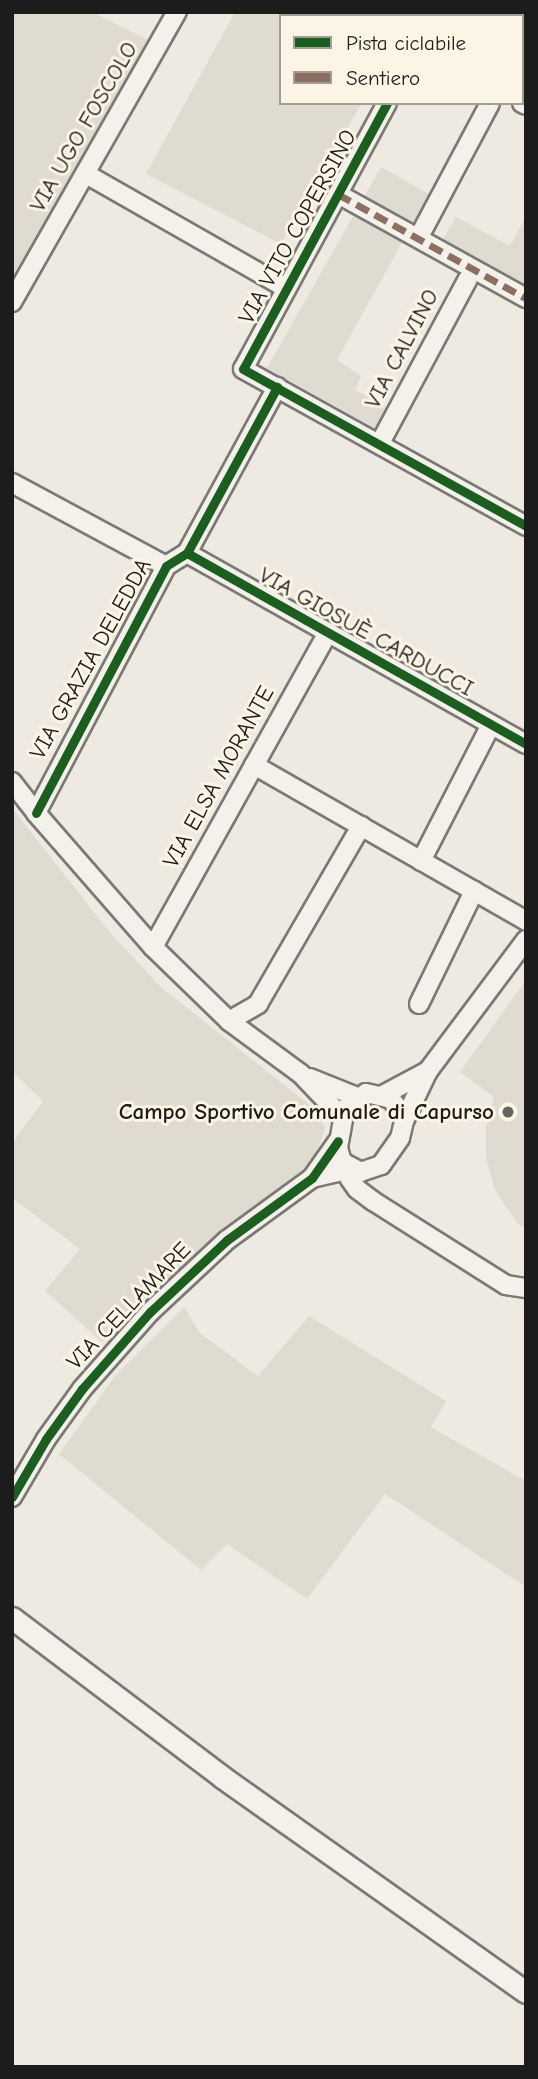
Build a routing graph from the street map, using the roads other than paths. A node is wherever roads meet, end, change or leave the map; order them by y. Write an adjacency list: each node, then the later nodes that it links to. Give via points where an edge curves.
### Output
1 (177, 12): 4 (street, VIA UGO FOSCOLO)
2 (386, 105): 5 (street, VIA VITO COPERSINO)
3 (489, 105): 6 (street)
4 (86, 174): 8 (street); 10 (street, VIA UGO FOSCOLO)
5 (338, 194): 8 (street, VIA VITO COPERSINO); 9 (street)
6 (421, 233)
7 (468, 279): 12 (street, VIA CALVINO)
8 (286, 288): 11 (street, VIA VITO COPERSINO, via 243,369)
9 (526, 298)
10 (12, 302)
11 (277, 387): 12 (street); 15 (street, VIA GRAZIA DELEDDA)
12 (380, 443): 14 (street)
13 (12, 483): 16 (street)
14 (526, 526)
15 (187, 553): 16 (street, VIA GRAZIA DELEDDA); 17 (street, VIA GIOSUÈ CARDUCCI)
16 (166, 566): 22 (street, VIA GRAZIA DELEDDA)
17 (328, 632): 18 (street, VIA GIOSUÈ CARDUCCI); 20 (street, VIA ELSA MORANTE)
18 (491, 725): 19 (street, VIA GIOSUÈ CARDUCCI); 24 (street)
19 (526, 744)
20 (254, 765): 23 (street); 28 (street, VIA ELSA MORANTE)
21 (12, 782): 22 (street)
22 (36, 813): 28 (street)
23 (361, 826): 24 (street); 30 (street, via 258,1004)
24 (421, 861): 25 (street)
25 (474, 891): 26 (street); 29 (street)
26 (526, 921)
27 (526, 940): 31 (street)
28 (153, 947): 30 (street)
29 (419, 1004)
30 (229, 1021): 32 (street)
31 (428, 1071): 33 (street); 36 (street)
32 (301, 1074): 34 (street); 35 (street)
33 (383, 1095): 34 (street); 36 (street, via 397,1105)
34 (357, 1097): 35 (street, VIA CELLAMARE)
35 (342, 1117): 37 (street, VIA CELLAMARE)
36 (404, 1121): 38 (street, via 400,1138 386,1159)
37 (338, 1141): 38 (street, via 339,1155); 39 (street, VIA CELLAMARE)
38 (359, 1170): 39 (street, VIA CELLAMARE); 40 (street, via 373,1201 506,1285)
39 (312, 1178): 41 (street, VIA CELLAMARE, via 227,1240 150,1312 82,1389)
40 (526, 1288)
41 (12, 1497)
42 (12, 1618): 43 (main road, via 222,1777)
43 (526, 1993)

